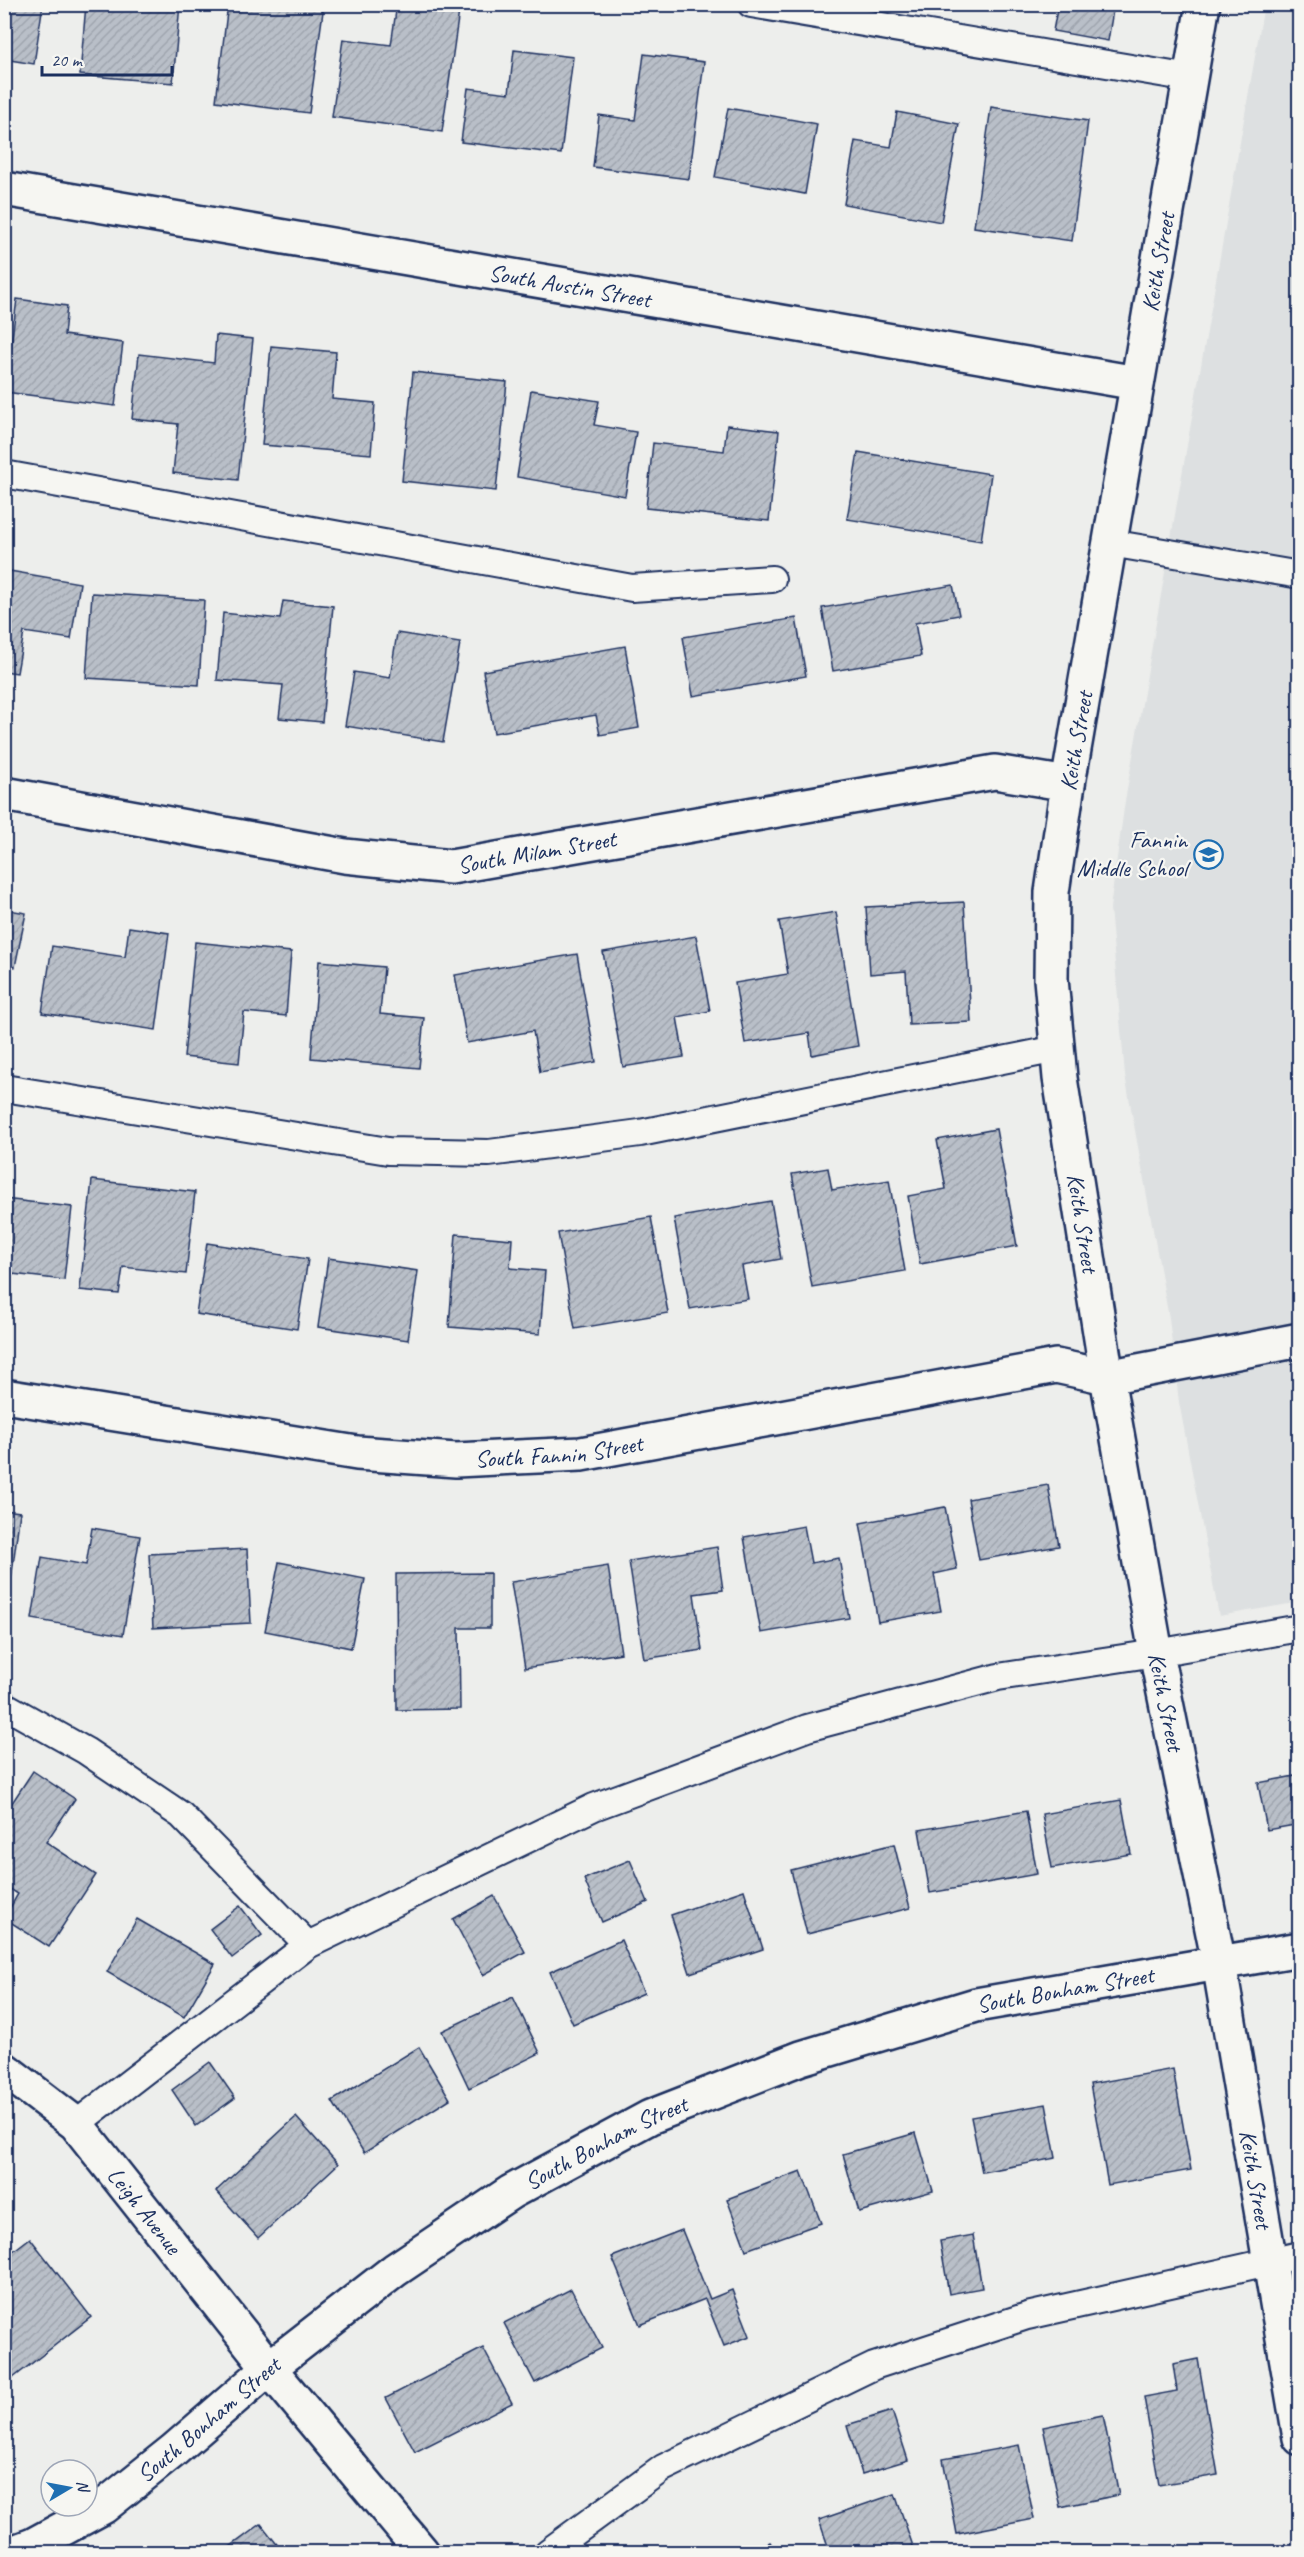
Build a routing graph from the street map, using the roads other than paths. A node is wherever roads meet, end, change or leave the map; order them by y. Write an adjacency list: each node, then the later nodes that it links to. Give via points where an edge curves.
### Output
1 (751, 4): 3 (lane)
2 (1203, 4): 3 (street, Keith Street)
3 (1190, 78): 5 (street, Keith Street)
4 (4, 189): 5 (street, South Austin Street)
5 (1137, 383): 7 (street, Keith Street)
6 (4, 474): 9 (lane, via 632,588)
7 (1110, 543): 8 (lane); 10 (street, Keith Street)
8 (1299, 575)
9 (772, 579)
10 (1068, 784): 11 (street, South Milam Street, via 995,772 451,867 345,856); 12 (street, Keith Street, via 1052,892 1051,979)
11 (4, 794)
12 (1057, 1049): 13 (lane, via 640,1133 489,1153 388,1151); 15 (street, Keith Street)
13 (4, 1088)
14 (1299, 1340): 15 (street)
15 (1107, 1377): 16 (street, South Fannin Street, via 1056,1365 581,1454 456,1460 357,1453); 18 (street, Keith Street)
16 (4, 1396)
17 (1299, 1628): 18 (lane)
18 (1156, 1653): 20 (lane, via 998,1677 807,1728 594,1807); 22 (street, Keith Street)
19 (4, 1705): 20 (lane, via 86,1750 182,1815)
20 (308, 1945): 24 (lane)
21 (1299, 1949): 22 (street, South Bonham Street)
22 (1219, 1963): 25 (street, Keith Street); 26 (street, South Bonham Street, via 976,2005 801,2058 650,2117 512,2192 395,2270)
23 (4, 2069): 24 (street, Leigh Avenue)
24 (76, 2124): 26 (street, Leigh Avenue)
25 (1284, 2258): 27 (street, Keith Street); 30 (lane, via 1027,2316 874,2366 663,2468)
26 (269, 2368): 28 (street, South Bonham Street, via 104,2507); 29 (street, Leigh Avenue)
27 (1299, 2438)
28 (14, 2553)
29 (422, 2553)
30 (548, 2553)

